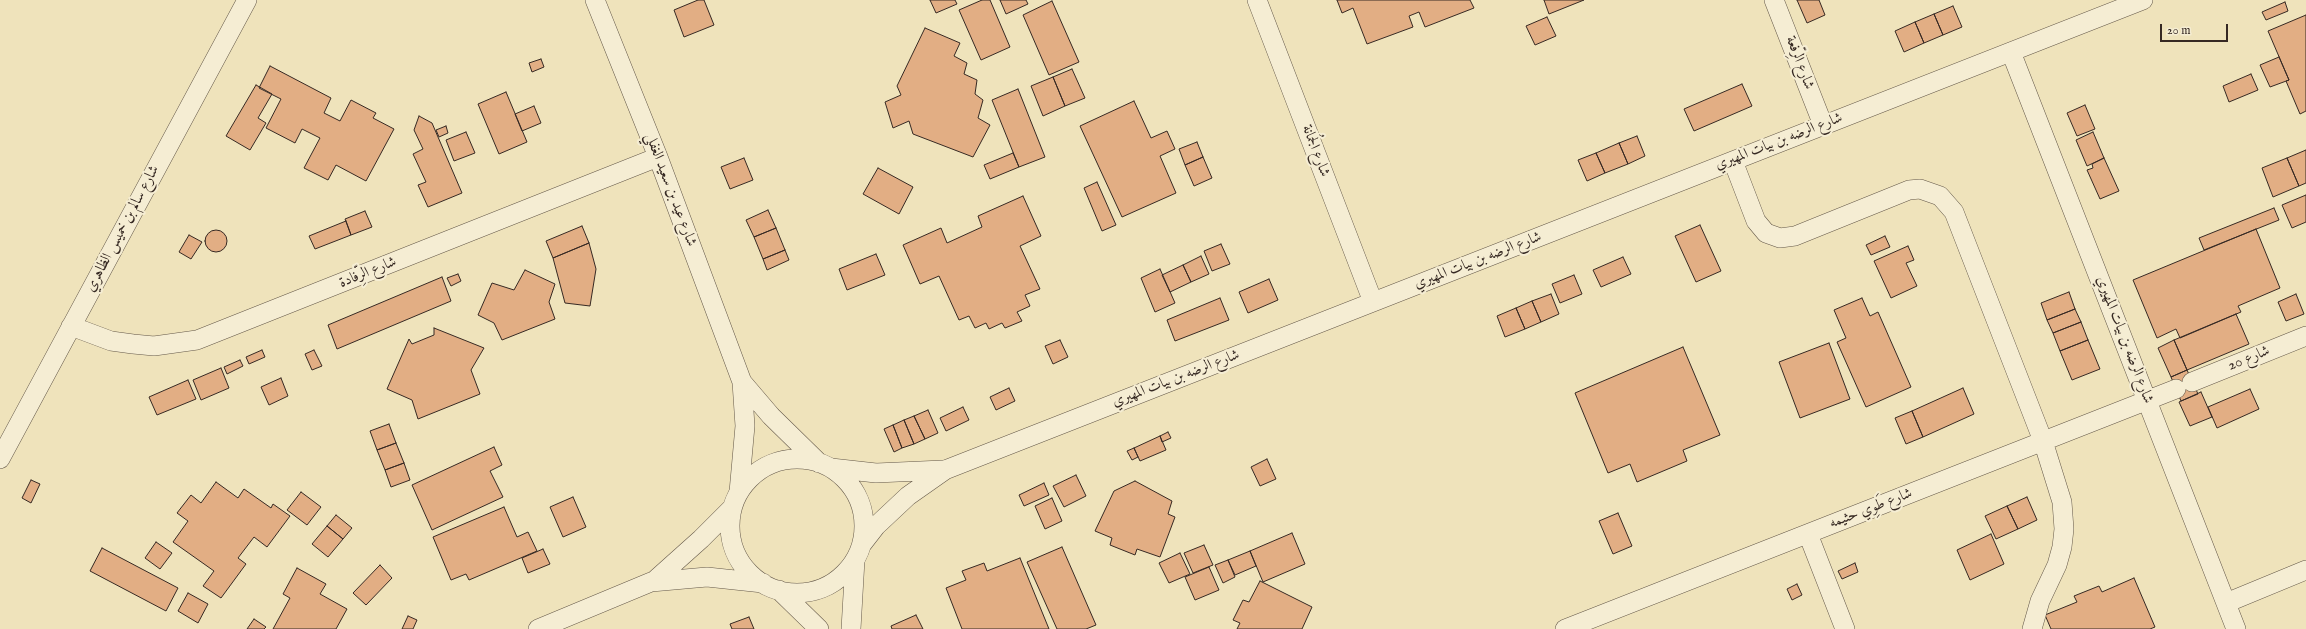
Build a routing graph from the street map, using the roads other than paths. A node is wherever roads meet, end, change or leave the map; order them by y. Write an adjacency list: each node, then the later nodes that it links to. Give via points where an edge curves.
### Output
1 (247, 0): 11 (street, شارع سالم بن خميس الظاهري)
2 (595, 0): 8 (street, شارع عيد بن سعيد الغفلي)
3 (1257, 0): 10 (street, شارع الجُمانة)
4 (1774, 0): 7 (street, شارع الرِّفعة)
5 (2143, 0): 6 (street, شارع الرضه بن بيات المهيري)
6 (2011, 52): 7 (street, شارع الرضه بن بيات المهيري); 15 (street, شارع الرضه بن بيات المهيري)
7 (1823, 125): 9 (street, شارع الرضه بن بيات المهيري)
8 (658, 157): 11 (street, شارع الرِّفادة, via 197,340 154,346 133,344 111,341); 13 (street, شارع عيد بن سعيد الغفلي)
9 (1733, 161): 10 (street, شارع الرضه بن بيات المهيري); 16 (street, via 1756,221 1766,233 1780,238 1796,236 1909,190 1930,192 1948,203 1958,222)
10 (1373, 302): 19 (street, شارع الرضه بن بيات المهيري)
11 (71, 326): 17 (street, شارع سالم بن خميس الظاهري)
12 (2306, 336): 14 (street, شارع 20)
13 (742, 382): 18 (street, شارع عيد بن سعيد الغفلي, via 776,422); 20 (street, شارع عيد بن سعيد الغفلي, via 745,433)
14 (2184, 386): 15 (street, شارع طَوِي حثيمه)
15 (2147, 400): 16 (street, شارع طَوِي حثيمه); 26 (street, شارع الرضه بن بيات المهيري)
16 (2043, 442): 21 (street, شارع طَوِي حثيمه); 32 (street, via 2062,502 2064,528 2057,565 2040,601)
17 (0, 459)
18 (825, 465): 19 (street, شارع الرضه بن بيات المهيري, via 876,473); 20 (street, via 804,459 774,463 748,480); 22 (street, via 845,479 862,509 864,526)
19 (945, 470): 22 (street, شارع الرضه بن بيات المهيري, via 908,496 876,526)
20 (736, 500): 24 (street, via 701,540); 25 (street, via 730,525 732,543 738,559 749,573)
21 (1808, 534): 30 (street, شارع طَوِي حثيمه); 31 (street)
22 (858, 552): 25 (street, via 844,574 814,591 796,593); 29 (street)
23 (2306, 570): 26 (street)
24 (651, 582): 25 (street, via 707,577); 27 (street)
25 (771, 587): 28 (street)
26 (2226, 603): 33 (street, شارع الرضه بن بيات المهيري)
27 (538, 629)
28 (819, 629)
29 (851, 629)
30 (1565, 629)
31 (1845, 629)
32 (2032, 629)
33 (2236, 629)

